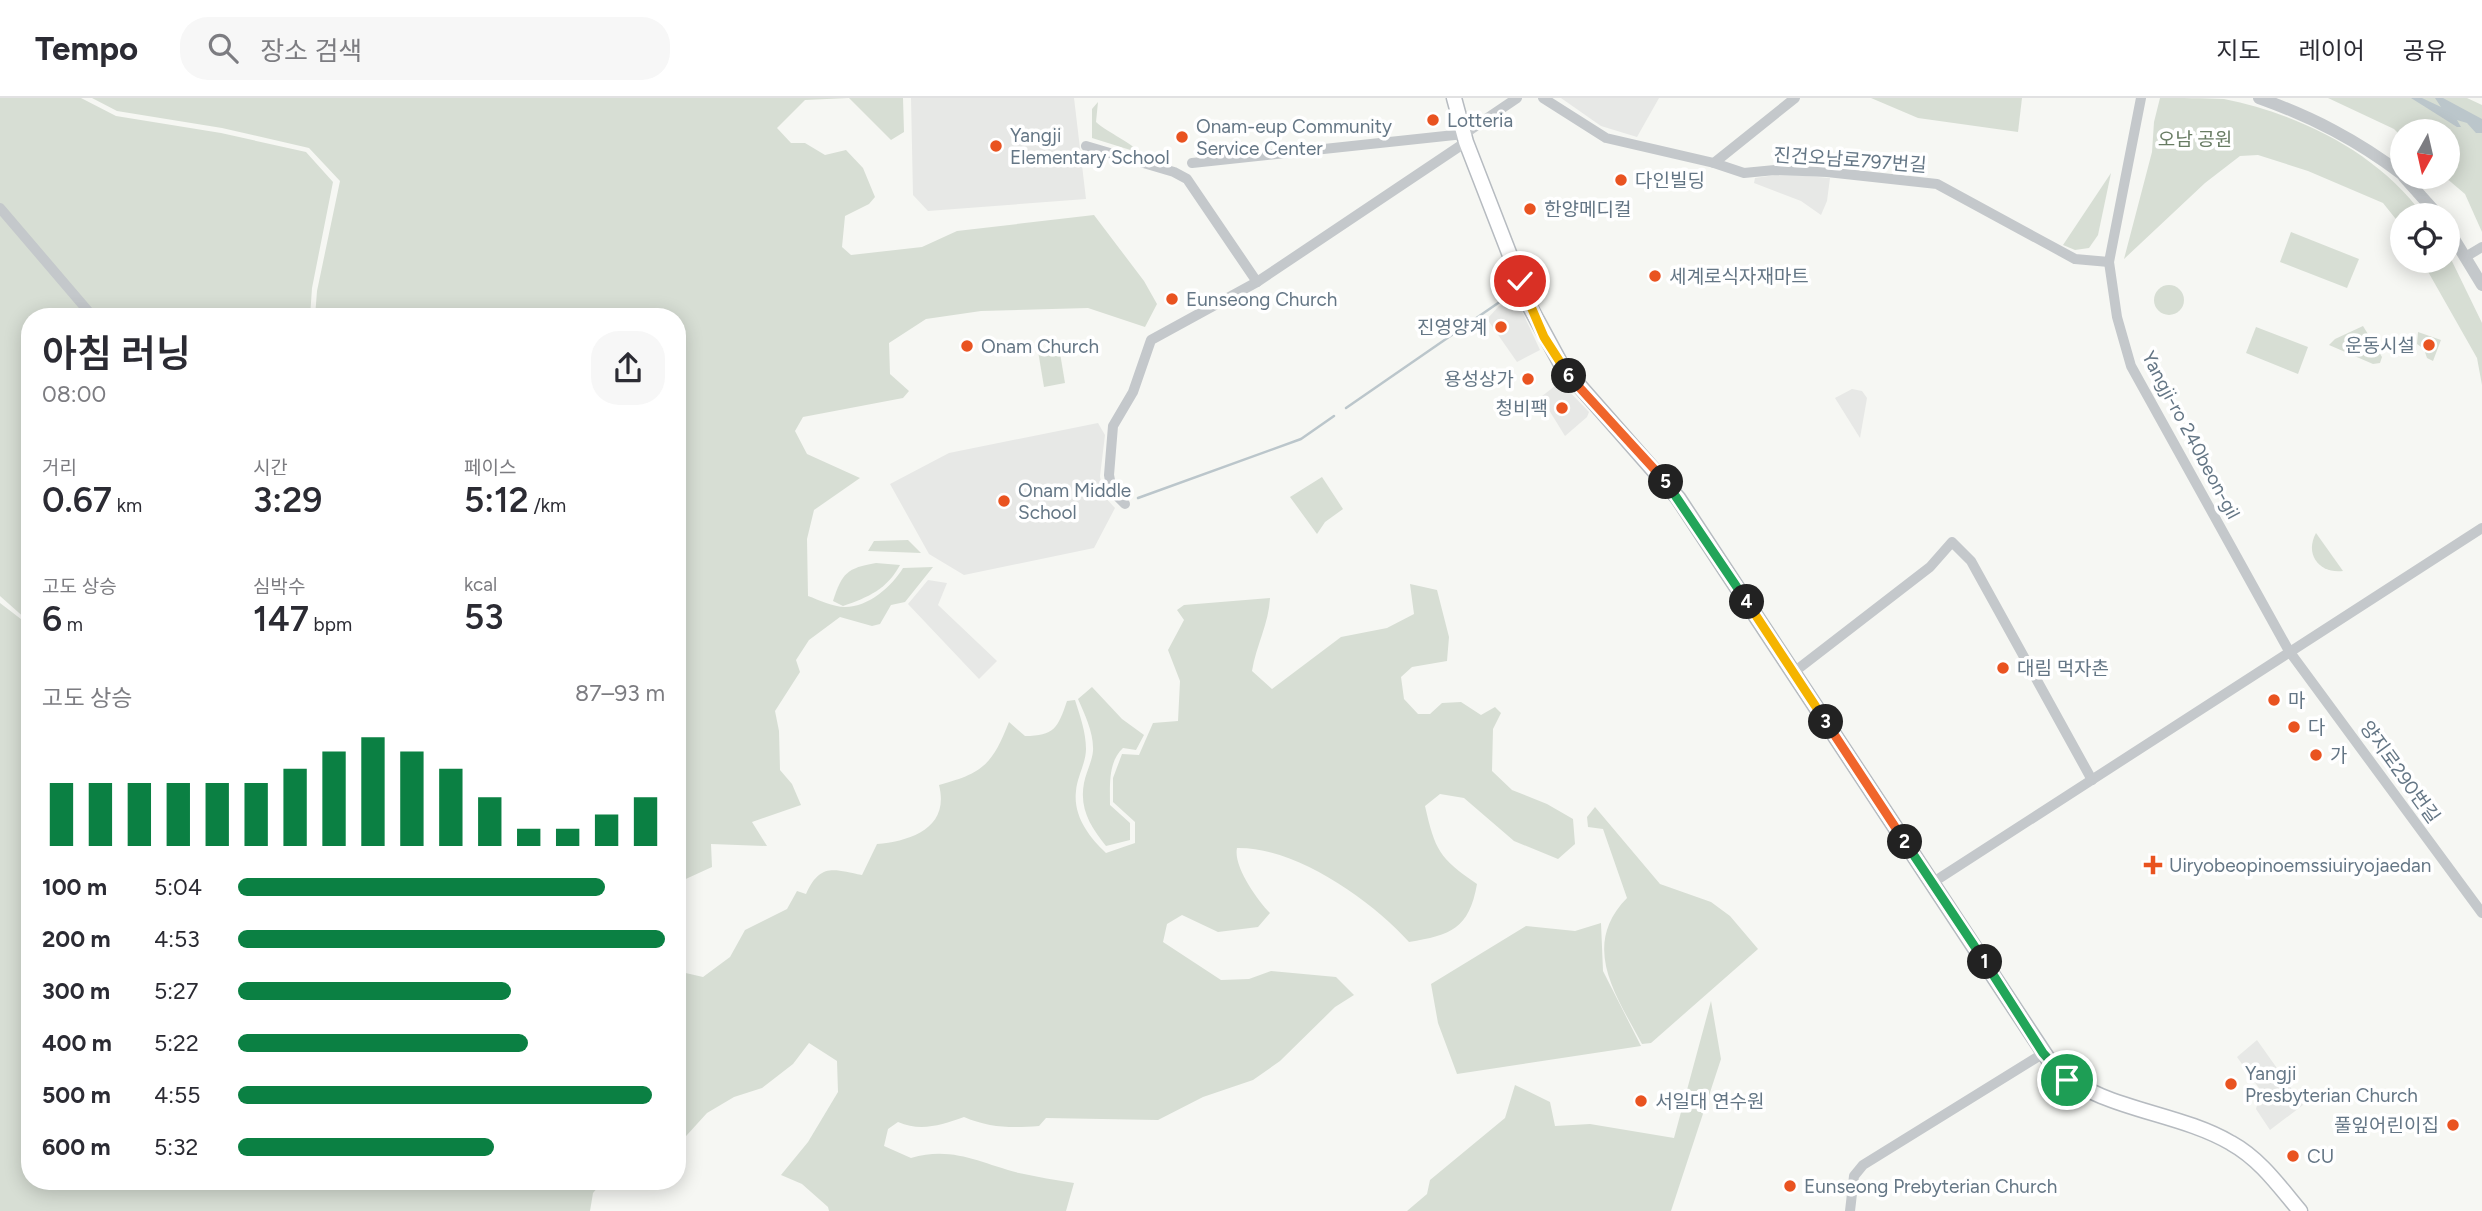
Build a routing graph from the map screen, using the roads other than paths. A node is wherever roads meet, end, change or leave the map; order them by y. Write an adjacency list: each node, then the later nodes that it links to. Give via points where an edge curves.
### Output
1 (1454, 98): 7 (main road)
2 (1517, 98): 7 (street)
3 (1543, 98): 10 (street, 진건오남로797번길, via 1606,138)
4 (1795, 98): 10 (street)
5 (2141, 98): 18 (street, Yangji-ro 240beon-gil)
6 (2259, 98): 11 (street, via 2348,136)
7 (1465, 138): 9 (street); 19 (street); 25 (main road, via 1530,307 1562,366 1678,498)
8 (1086, 146): 19 (street, via 1187,179)
9 (1192, 163)
10 (1714, 163): 18 (street, 진건오남로797번길, via 1745,173 1827,172 1937,184 2075,259)
11 (2390, 166)
12 (2415, 189): 13 (street)
13 (2428, 203)
14 (0, 208): 21 (street)
15 (2460, 246): 17 (street)
16 (2482, 247): 17 (street)
17 (2467, 256): 20 (street)
18 (2109, 262): 24 (street, Yangji-ro 240beon-gil, via 2117,317 2131,366)
19 (1256, 282): 22 (street, via 1151,340 1133,392 1113,426 1109,475 1112,491)
20 (2482, 285)
21 (85, 308)
22 (1125, 504)
23 (2482, 528): 24 (street)
24 (2289, 651): 26 (street); 28 (street, 양지로290번길)
25 (1794, 672): 26 (street, via 1930,567 1952,542 1971,561); 27 (main road)
26 (2092, 780): 27 (street)
27 (1932, 883): 29 (main road)
28 (2482, 913)
29 (2043, 1053): 30 (street, via 1863,1165 1854,1176); 31 (main road, via 2079,1087 2234,1144 2269,1174)
30 (1850, 1211)
31 (2300, 1211)

